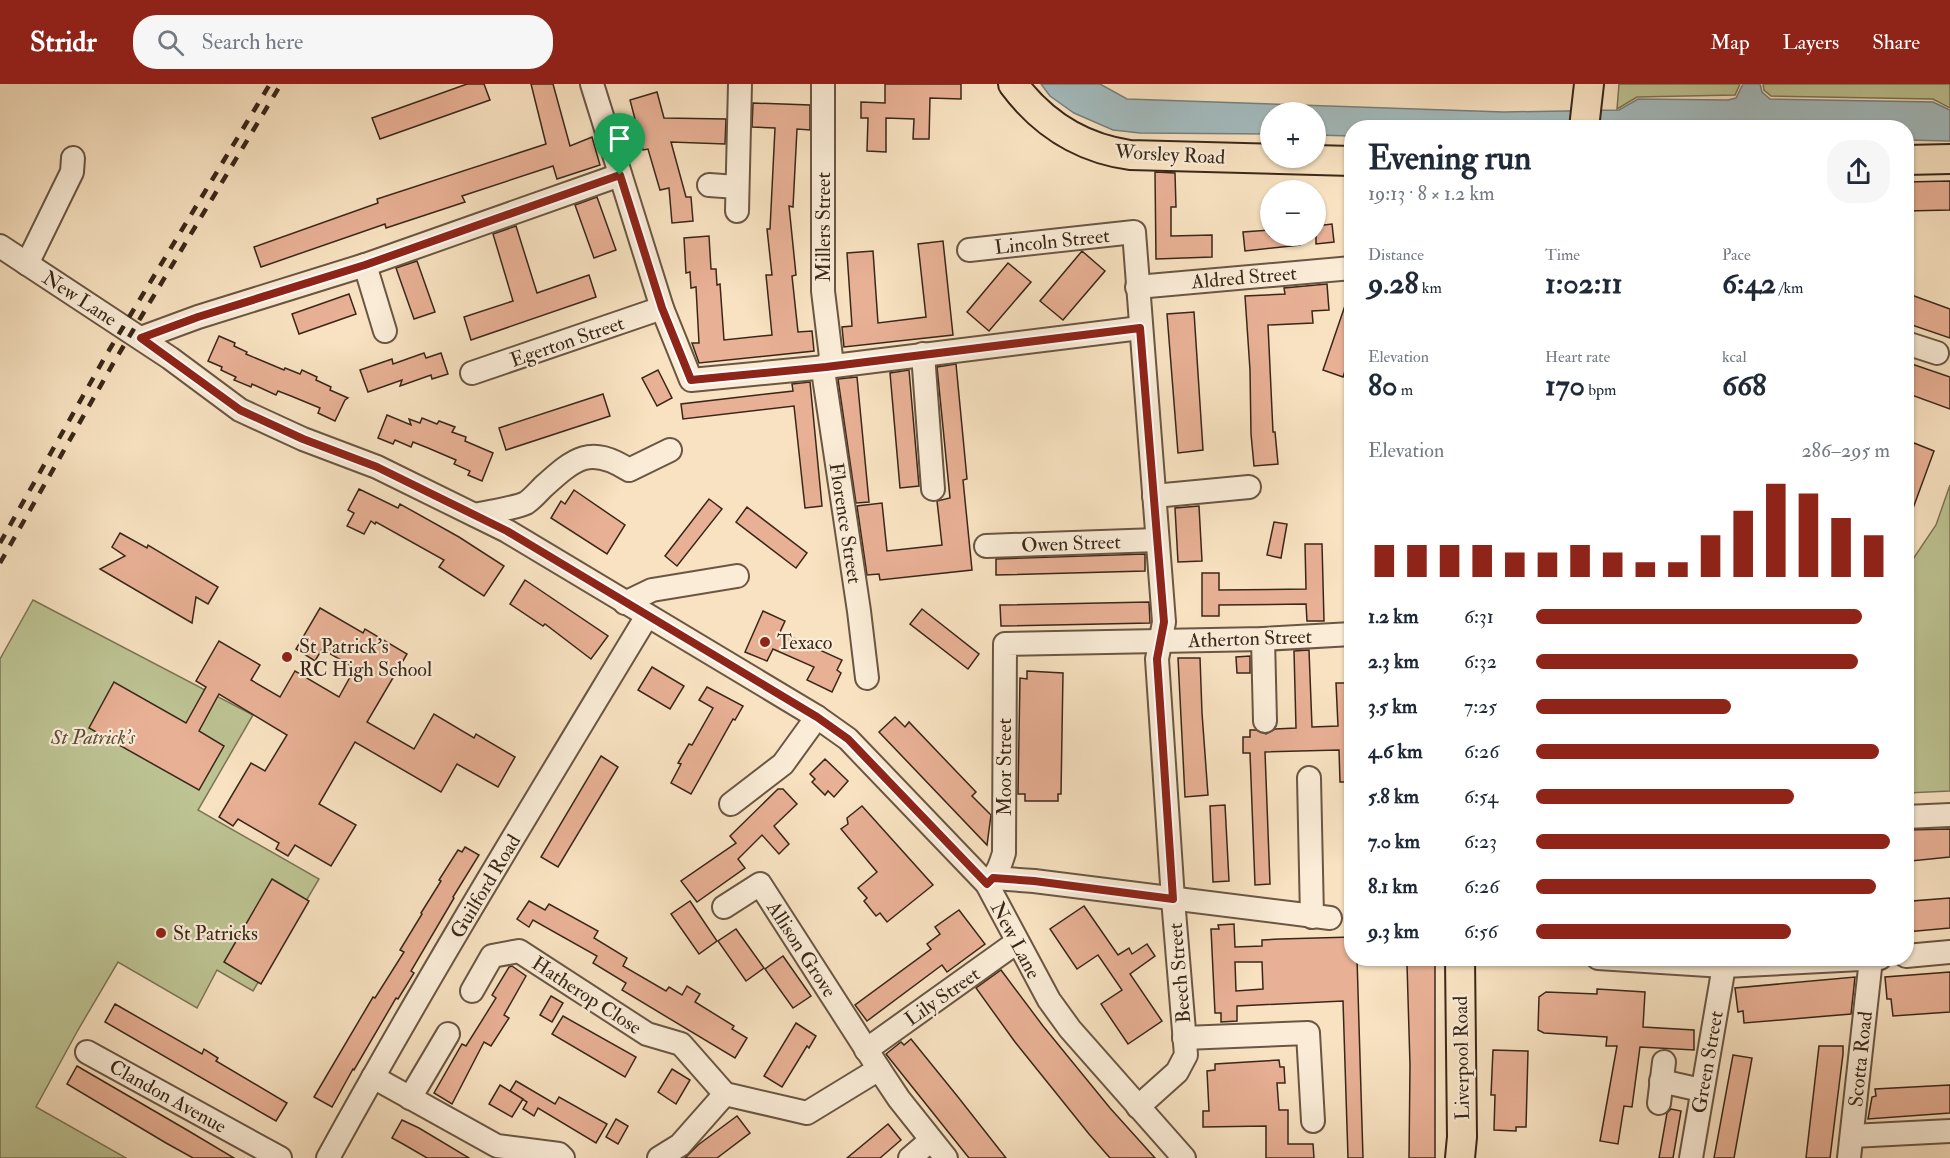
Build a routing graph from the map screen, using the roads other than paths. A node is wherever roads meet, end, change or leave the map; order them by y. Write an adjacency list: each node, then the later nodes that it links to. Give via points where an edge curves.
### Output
1 (592, 84): 11 (street)
2 (740, 84): 13 (street)
3 (1013, 84): 10 (main road, Worsley Road, via 1039,115 1065,134 1115,153)
4 (820, 85): 29 (street, Millers Street, via 823,291 831,357)
5 (1588, 90): 6 (main road)
6 (1585, 120)
7 (74, 158): 18 (street, via 72,172)
8 (1950, 159): 9 (main road)
9 (1914, 160)
10 (1344, 161)
11 (620, 175): 19 (street); 22 (street)
12 (709, 185): 13 (street)
13 (737, 186): 14 (street)
14 (736, 211)
15 (1134, 231): 17 (street, Lincoln Street); 21 (street, Beech Street)
16 (0, 246): 18 (street, New Lane)
17 (969, 250)
18 (27, 264): 25 (street, New Lane)
19 (365, 265): 24 (street); 25 (street)
20 (1344, 269): 21 (street, Aldred Street)
21 (1137, 287): 23 (street, Beech Street)
22 (662, 308): 29 (street, via 691,380); 30 (street, Egerton Street)
23 (1140, 328): 28 (street); 34 (street, Beech Street)
24 (386, 332)
25 (141, 338): 35 (street, New Lane, via 240,410 377,467)
26 (1914, 346): 27 (street)
27 (1937, 353)
28 (923, 354): 29 (street); 33 (street)
29 (826, 367): 45 (street, Florence Street, via 824,376)
30 (472, 373)
31 (670, 450): 35 (street, via 629,470 614,460 583,457 560,471 526,503)
32 (1249, 487): 34 (street)
33 (933, 489)
34 (1154, 496): 36 (street, Beech Street)
35 (475, 515): 39 (street, New Lane)
36 (1157, 540): 37 (street, Owen Street); 43 (street, Beech Street, via 1164,622)
37 (986, 546)
38 (737, 576): 39 (street, via 652,590)
39 (625, 603): 40 (street, New Lane)
40 (647, 616): 46 (street, New Lane); 67 (street, Guilford Road)
41 (1344, 634): 42 (street, Atherton Street)
42 (1263, 639): 43 (street, Atherton Street); 47 (street)
43 (1160, 641): 44 (street, Atherton Street); 53 (street, Beech Street, via 1157,659)
44 (1005, 644): 52 (street, Moor Street, via 1004,853)
45 (867, 678)
46 (817, 717): 49 (street, via 783,764); 52 (street, New Lane, via 848,739)
47 (1265, 722)
48 (1309, 778): 53 (street, via 1302,803 1321,917)
49 (730, 804)
50 (1950, 815): 51 (street)
51 (1914, 817)
52 (990, 881): 53 (street, via 1034,881); 55 (street, New Lane)
53 (1173, 899): 63 (street, Beech Street)
54 (724, 907): 64 (street, Allison Grove, via 760,884)
55 (1017, 942): 64 (street, Lily Street); 72 (street, New Lane, via 1049,1000)
56 (1950, 952): 57 (street)
57 (1914, 955)
58 (1460, 966): 84 (main road, Liverpool Road)
59 (1724, 966): 69 (street, Green Street)
60 (1875, 966): 76 (street, Scotta Road)
61 (472, 991): 70 (street, Hatherop Close, via 492,956 519,951 646,1034 681,1044)
62 (448, 1034): 71 (street)
63 (1184, 1038): 72 (street, Beech Street, via 1186,1055 1178,1072); 73 (street, via 1308,1033)
64 (866, 1050): 66 (street)
65 (87, 1052): 78 (street, Clandon Avenue)
66 (879, 1069): 70 (street, via 807,1113); 75 (street)
67 (373, 1077): 71 (street); 79 (street, Guilford Road)
68 (1661, 1082): 69 (street)
69 (1701, 1090): 85 (street, Green Street)
70 (725, 1094): 77 (street)
71 (410, 1098): 80 (street, via 498,1146 559,1154)
72 (1138, 1107): 83 (street, New Lane)
73 (1313, 1121)
74 (1950, 1131): 76 (street)
75 (931, 1140): 81 (street); 82 (street)
76 (1850, 1147)
77 (667, 1153)
78 (280, 1158)
79 (328, 1158)
80 (563, 1158)
81 (910, 1158)
82 (946, 1158)
83 (1184, 1158)
84 (1460, 1158)
85 (1691, 1158)

